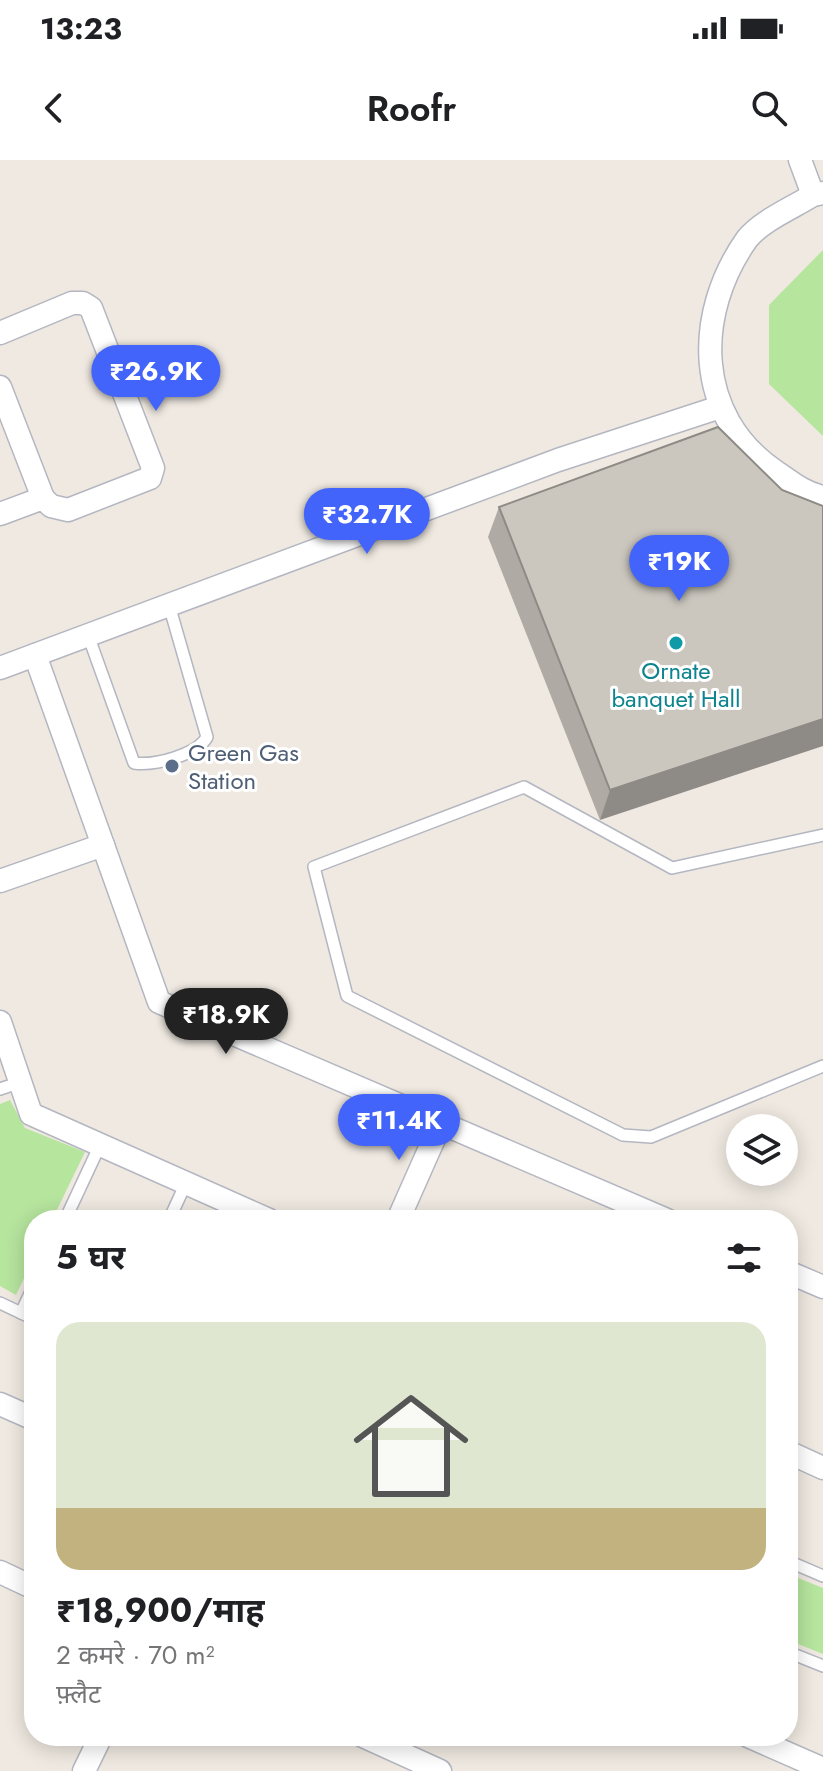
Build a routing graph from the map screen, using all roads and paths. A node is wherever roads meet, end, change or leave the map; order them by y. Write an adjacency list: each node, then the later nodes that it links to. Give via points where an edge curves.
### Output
1 (800, 160): 2 (street)
2 (818, 194): 5 (street, via 750,236 720,283 708,352)
3 (0, 333): 7 (street, via 72,303 91,308 153,468 150,478 68,510)
4 (0, 387): 7 (street)
5 (720, 407): 6 (street, via 753,456 809,494); 9 (street, via 558,460)
6 (823, 497)
7 (43, 498): 8 (street)
8 (0, 514)
9 (169, 605): 10 (street); 10 (lane, via 207,737 203,745 149,766 134,763)
10 (88, 635): 11 (street)
11 (35, 655): 12 (street); 14 (street)
12 (0, 668)
13 (823, 835): 17 (lane, via 672,868 524,787 314,867 347,996 623,1135 651,1137)
14 (103, 845): 15 (street); 19 (street, via 159,1002)
15 (0, 881)
16 (0, 1022): 18 (street)
17 (823, 1066)
18 (10, 1086): 20 (street, via 31,1114)
19 (441, 1123): 25 (street); 26 (street)
20 (100, 1145): 21 (street); 22 (lane)
21 (186, 1183): 23 (lane); 24 (street)
22 (70, 1210)
23 (174, 1210)
24 (247, 1210)
25 (402, 1210)
26 (644, 1210)
27 (798, 1276): 28 (street)
28 (823, 1287)
29 (0, 1303): 31 (lane)
30 (24, 1307): 31 (lane)
31 (21, 1313): 32 (lane)
32 (24, 1314)
33 (0, 1404): 34 (street)
34 (24, 1415)
35 (798, 1457): 36 (street)
36 (823, 1468)
37 (798, 1565): 39 (lane)
38 (0, 1572): 40 (street)
39 (823, 1576)
40 (24, 1583)
41 (798, 1656): 42 (lane)
42 (823, 1666)
43 (96, 1746): 47 (street)
44 (385, 1746): 48 (street)
45 (771, 1746): 46 (street)
46 (823, 1769)
47 (84, 1771)
48 (440, 1771)

